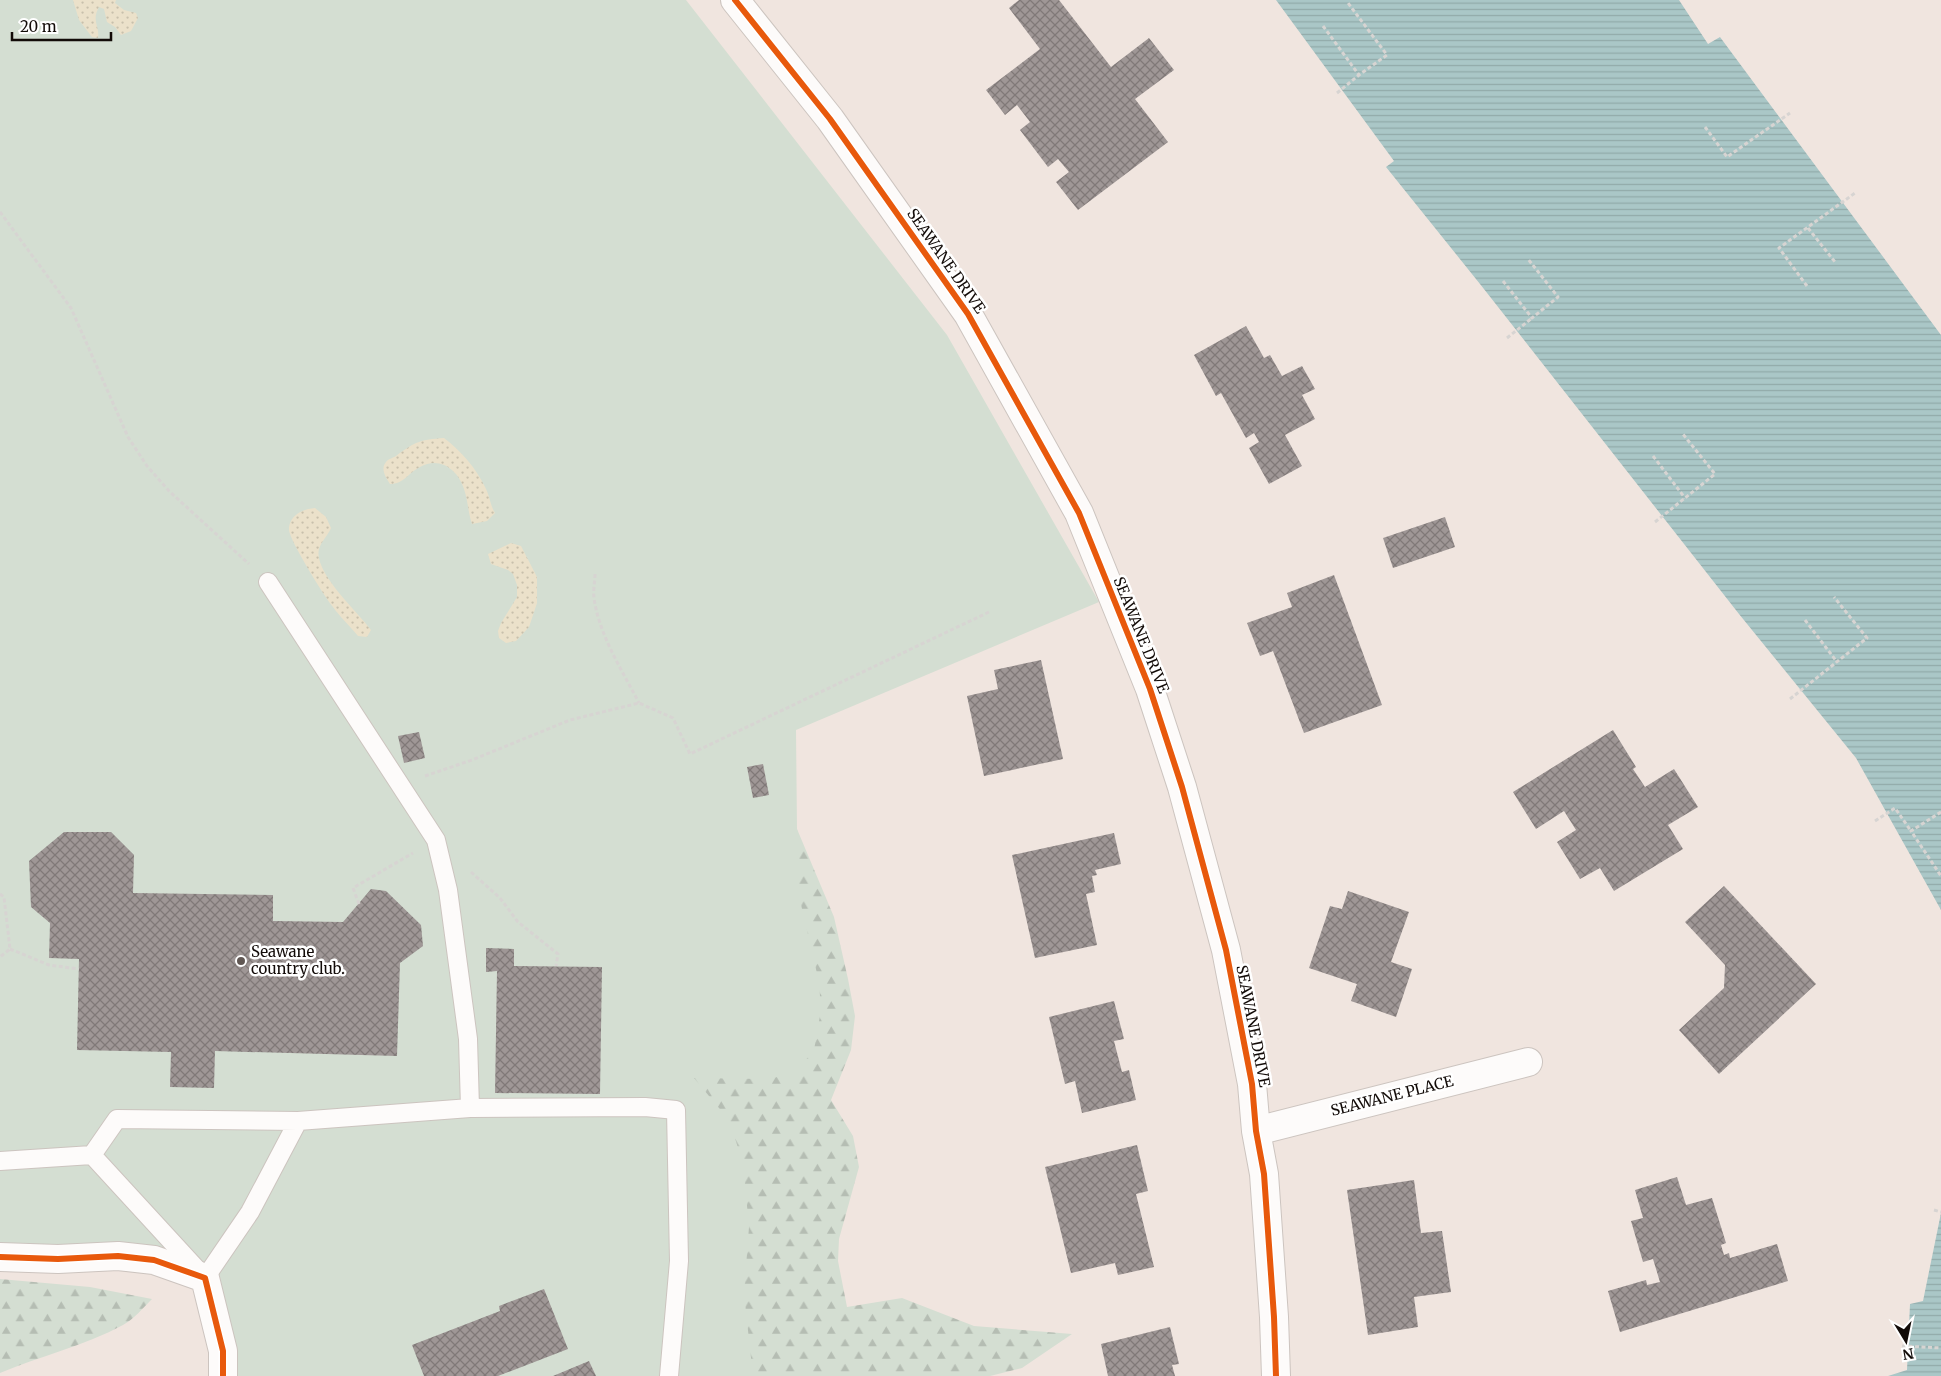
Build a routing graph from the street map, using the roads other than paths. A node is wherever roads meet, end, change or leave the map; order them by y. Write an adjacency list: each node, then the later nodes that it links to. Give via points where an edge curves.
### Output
1 (734, 0): 6 (street, SEAWANE DRIVE, via 830,119 968,314 1079,513 1150,689 1182,787 1226,950 1252,1084)
2 (268, 582): 4 (lane, via 436,840 448,890 468,1040)
3 (1528, 1062): 6 (street, SEAWANE PLACE)
4 (470, 1108): 5 (lane); 12 (lane, via 645,1107 676,1110 679,1261)
5 (298, 1121): 7 (lane, via 117,1119); 10 (lane, via 250,1212)
6 (1256, 1131): 13 (street, SEAWANE DRIVE, via 1264,1174)
7 (92, 1154): 8 (lane); 10 (lane)
8 (0, 1161)
9 (0, 1257): 10 (street, via 118,1256 154,1260)
10 (205, 1278): 11 (street, via 223,1351)
11 (223, 1376)
12 (669, 1376)
13 (1276, 1376)

